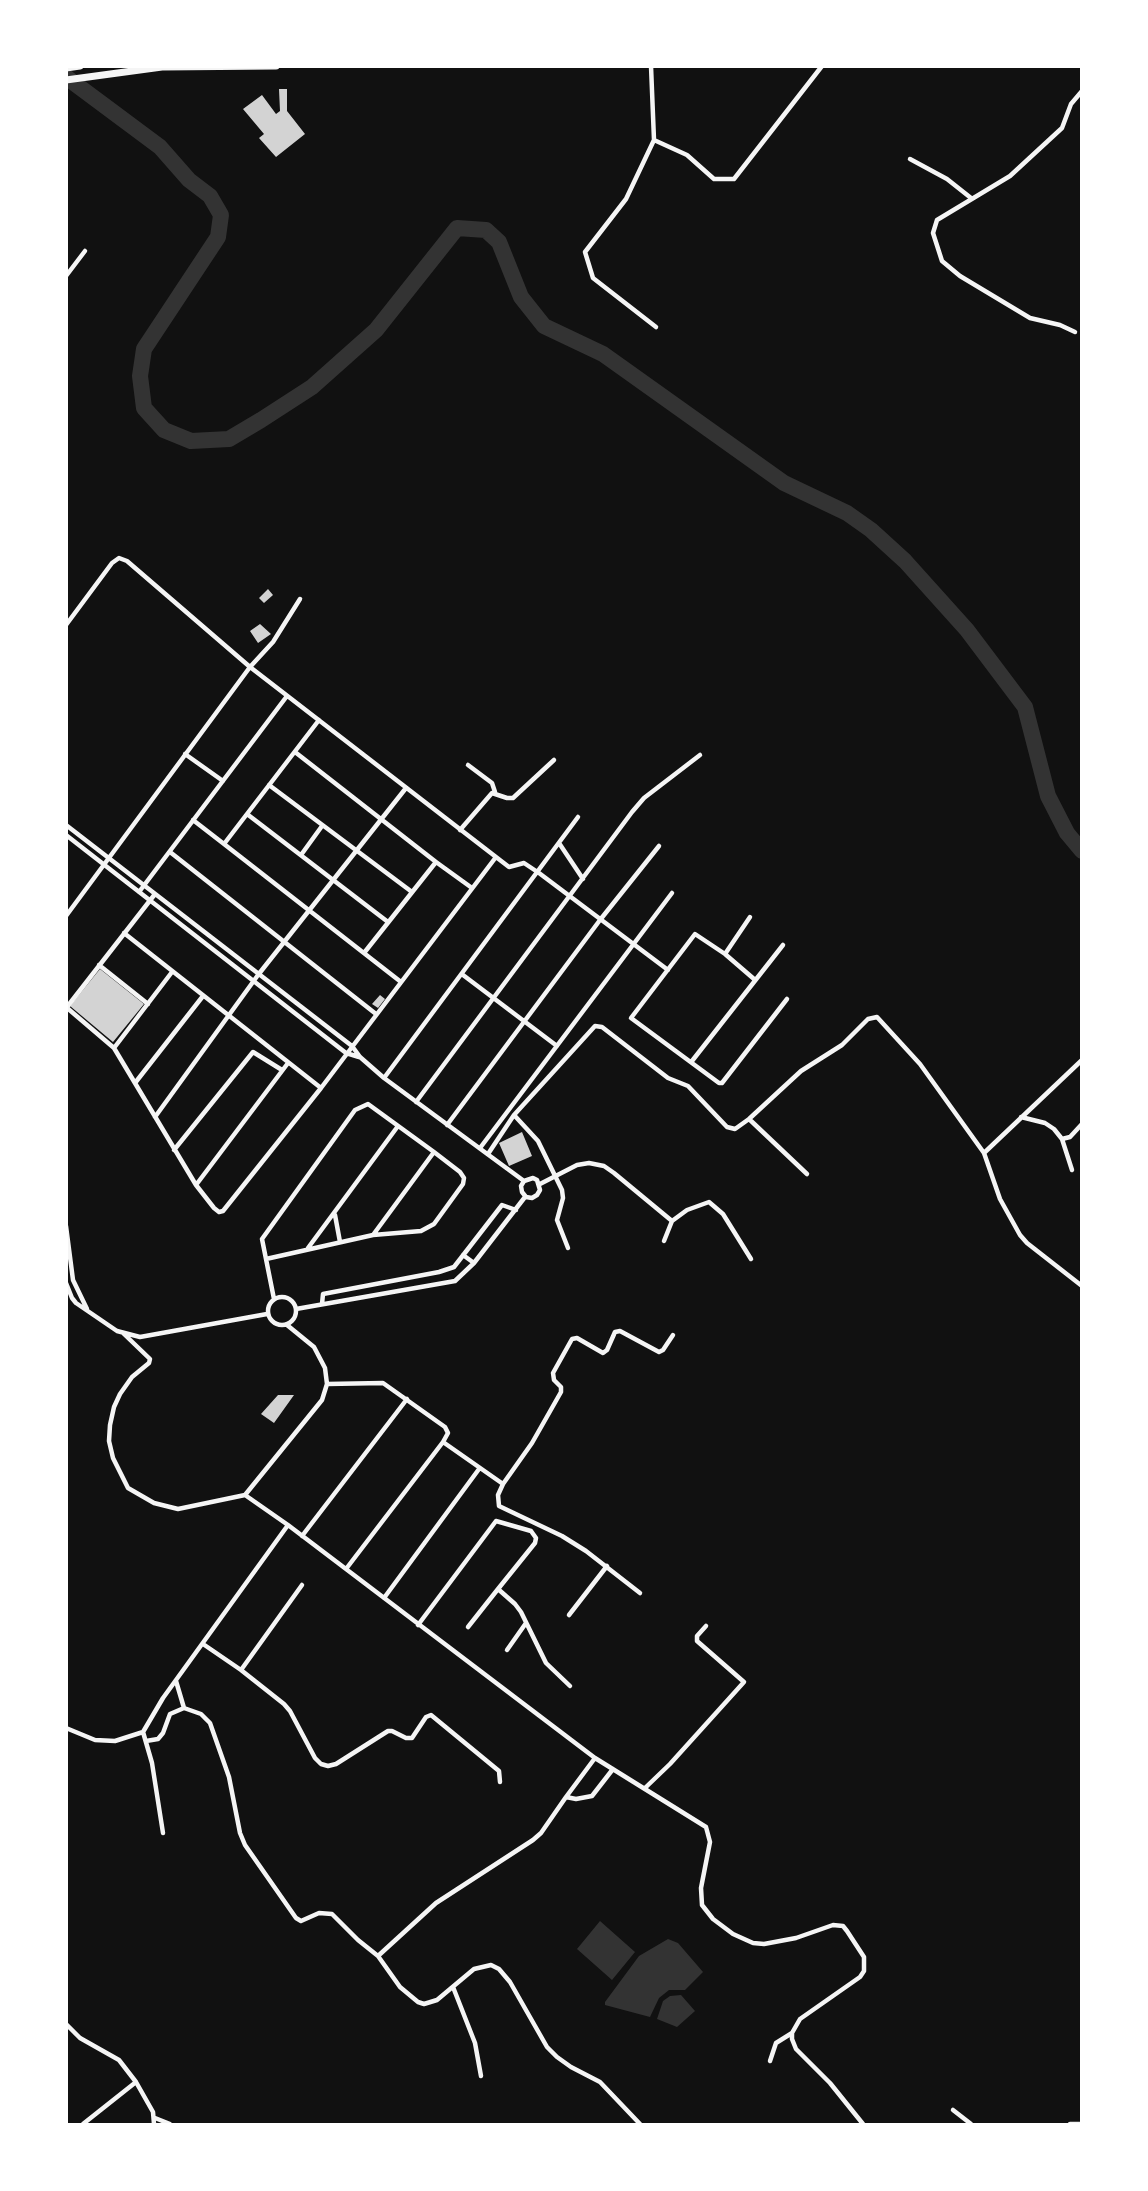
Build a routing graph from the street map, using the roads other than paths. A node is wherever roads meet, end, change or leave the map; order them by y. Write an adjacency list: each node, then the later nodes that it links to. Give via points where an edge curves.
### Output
1 (80, 66): 5 (main road)
2 (276, 66): 6 (main road, via 148,69)
3 (651, 66): 8 (street)
4 (822, 66): 8 (street, via 734,179 714,178 687,155)
5 (66, 68)
6 (66, 80)
7 (1082, 91): 10 (street, via 1062,128 1010,176)
8 (654, 140): 13 (street, via 626,199 585,252 593,278)
9 (910, 159): 10 (street)
10 (971, 198): 14 (street, via 934,225 942,261 1030,318)
11 (85, 251): 12 (street)
12 (66, 276)
13 (656, 327)
14 (1075, 332)
15 (300, 599): 17 (street, via 273,642)
16 (66, 625): 17 (street, via 119,558)
17 (250, 667): 18 (street); 21 (street)
18 (287, 696): 19 (street); 25 (street)
19 (318, 720): 20 (street); 27 (street)
20 (295, 752): 26 (street); 31 (street)
21 (185, 754): 25 (street); 44 (street)
22 (700, 755): 48 (street, via 644,798)
23 (554, 760): 28 (street, via 513,798)
24 (468, 765): 28 (street, via 492,783)
25 (223, 781): 32 (street)
26 (269, 785): 29 (street); 34 (street)
27 (406, 788): 31 (street); 35 (street)
28 (495, 792): 35 (street)
29 (247, 814): 37 (street); 42 (street)
30 (578, 817): 38 (street)
31 (382, 818): 40 (street); 45 (street)
32 (193, 820): 37 (street); 41 (street)
33 (66, 825): 44 (street)
34 (322, 825): 40 (street); 42 (street)
35 (460, 830): 43 (street)
36 (66, 835): 46 (street)
37 (223, 844): 58 (street)
38 (559, 844): 47 (street); 48 (street)
39 (659, 846): 61 (street)
40 (356, 851): 49 (street); 53 (street)
41 (170, 852): 50 (street); 64 (street)
42 (301, 855): 49 (street)
43 (496, 857): 47 (street, via 509,867 523,863); 51 (street)
44 (110, 859): 46 (street); 50 (street)
45 (436, 862): 51 (street); 53 (street)
46 (105, 866): 52 (street); 59 (street)
47 (539, 873): 56 (street); 73 (street)
48 (583, 879): 56 (street)
49 (334, 880): 58 (street); 62 (street)
50 (144, 885): 52 (street); 55 (street)
51 (472, 888): 76 (street)
52 (139, 892): 57 (street)
53 (412, 892): 62 (street)
54 (672, 893): 65 (street)
55 (155, 894): 57 (street); 72 (street)
56 (569, 897): 61 (street); 78 (street)
57 (149, 901): 63 (street); 75 (street)
58 (310, 910): 64 (street); 67 (street)
59 (66, 916)
60 (750, 917): 68 (street)
61 (600, 920): 65 (street); 85 (street)
62 (388, 922): 67 (street)
63 (124, 933): 69 (street); 71 (street)
64 (286, 941): 72 (street); 82 (street)
65 (633, 945): 70 (street); 88 (street)
66 (783, 945): 74 (street)
67 (364, 953): 76 (street)
68 (725, 954): 70 (street, via 695,934); 74 (street)
69 (99, 965): 80 (street); 81 (street)
70 (668, 970): 84 (street)
71 (172, 972): 77 (street); 80 (street)
72 (258, 975): 75 (street); 87 (street)
73 (463, 975): 78 (street); 96 (street)
74 (754, 979): 93 (street)
75 (253, 982): 83 (street); 90 (street)
76 (401, 982): 82 (street)
77 (203, 996): 83 (street); 97 (street)
78 (494, 999): 85 (street); 99 (street)
79 (787, 999): 93 (street, via 722,1083)
80 (148, 1004): 89 (street)
81 (67, 1007): 89 (street)
82 (376, 1014): 87 (street)
83 (230, 1017): 94 (street); 101 (street)
84 (631, 1018): 86 (street); 93 (street)
85 (526, 1022): 88 (street); 105 (street)
86 (625, 1025)
87 (352, 1046): 90 (street); 91 (street)
88 (557, 1046): 108 (street)
89 (114, 1048): 97 (street)
90 (346, 1053): 91 (street); 98 (street)
91 (360, 1057): 96 (street)
92 (1082, 1060): 102 (street)
93 (692, 1061)
94 (288, 1063): 95 (street); 98 (street)
95 (282, 1070): 109 (street, via 253,1052); 118 (street)
96 (384, 1078): 99 (street)
97 (135, 1083): 101 (street)
98 (321, 1088): 118 (street, via 223,1211 214,1208)
99 (416, 1102): 105 (street)
100 (514, 1115): 103 (street, via 599,1025 668,1078 688,1086 727,1127 734,1129); 112 (street); 115 (street, via 538,1141)
101 (155, 1116): 109 (street)
102 (1021, 1117): 107 (street, via 1045,1123); 111 (street)
103 (749, 1119): 111 (street, via 801,1071 842,1045 873,1017 880,1019 920,1065); 114 (street)
104 (1082, 1124): 107 (street)
105 (447, 1125): 108 (street)
106 (398, 1126): 110 (street); 121 (street); 130 (street, via 368,1104 355,1110 262,1239)
107 (1062, 1139): 113 (street)
108 (480, 1148): 112 (street)
109 (174, 1150): 118 (street)
110 (434, 1152): 124 (street); 124 (street, via 464,1178 435,1224 421,1231)
111 (984, 1153): 136 (street, via 1000,1199 1020,1235)
112 (488, 1154): 116 (street)
113 (1072, 1170)
114 (807, 1174)
115 (556, 1177): 117 (street); 122 (street, via 577,1165 604,1166); 128 (street, via 563,1198 557,1220)
116 (524, 1181): 117 (street, via 533,1178); 119 (street, via 521,1186)
117 (540, 1184): 119 (street, via 537,1195)
118 (196, 1185)
119 (526, 1196): 120 (street)
120 (516, 1210): 129 (street, via 502,1205); 132 (street)
121 (335, 1214): 126 (street); 127 (street)
122 (672, 1221): 125 (street); 131 (street, via 709,1202 723,1214)
123 (66, 1226): 142 (street, via 73,1280)
124 (373, 1235): 126 (street)
125 (664, 1241)
126 (340, 1242): 127 (street)
127 (308, 1248): 130 (street)
128 (568, 1248)
129 (463, 1255): 132 (street); 133 (street, via 450,1269)
130 (266, 1259): 139 (street)
131 (751, 1259)
132 (474, 1264): 137 (street, via 455,1281)
133 (411, 1277): 135 (street); 137 (street)
134 (66, 1283): 142 (street, via 72,1298)
135 (368, 1284): 138 (street); 140 (street, via 323,1294)
136 (1081, 1285)
137 (414, 1289): 138 (street)
138 (370, 1296): 140 (street)
139 (274, 1299): 141 (street, via 285,1297); 143 (street)
140 (321, 1304): 141 (street)
141 (296, 1309): 144 (street)
142 (87, 1310): 145 (street)
143 (267, 1314): 144 (street, via 273,1323); 145 (street, via 140,1337)
144 (287, 1325): 147 (street, via 314,1347)
145 (123, 1333): 152 (street, via 150,1359 120,1394 110,1425 109,1441 128,1488 154,1503 178,1509)
146 (673, 1335): 151 (street, via 659,1352 620,1331 603,1353 572,1339 553,1373 561,1392)
147 (327, 1384): 148 (street, via 379,1382); 152 (street, via 322,1400)
148 (407, 1399): 149 (street, via 445,1427 448,1433); 154 (street)
149 (443, 1442): 150 (street); 156 (street)
150 (480, 1469): 151 (street); 160 (street)
151 (503, 1483): 155 (street, via 499,1507 562,1536)
152 (245, 1495): 153 (street)
153 (288, 1525): 154 (street); 166 (street)
154 (302, 1536): 156 (street)
155 (607, 1566): 159 (street); 161 (street)
156 (346, 1569): 160 (street)
157 (302, 1586): 168 (street)
158 (498, 1589): 162 (street); 163 (street, via 536,1538 531,1531 497,1521); 165 (street)
159 (640, 1593)
160 (384, 1598): 163 (street)
161 (569, 1615)
162 (526, 1622): 167 (street); 170 (street, via 546,1663)
163 (418, 1625): 175 (street)
164 (706, 1626): 178 (street, via 696,1639 744,1682)
165 (468, 1627)
166 (203, 1644): 168 (street); 169 (street)
167 (507, 1650)
168 (241, 1670): 177 (street, via 290,1711 321,1764 336,1764 388,1731 412,1738 431,1714 499,1771)
169 (176, 1681): 171 (street); 173 (street)
170 (570, 1686)
171 (184, 1709): 174 (street, via 170,1714 158,1740); 181 (street, via 201,1714 210,1723 245,1845 296,1918 302,1921 320,1913 332,1914)
172 (66, 1728): 173 (street, via 95,1740 115,1741)
173 (144, 1732): 174 (street)
174 (146, 1741): 180 (street)
175 (595, 1758): 176 (street); 179 (street)
176 (613, 1769): 178 (street); 179 (street, via 592,1796)
177 (500, 1782)
178 (645, 1788): 184 (street, via 709,1832 702,1905 733,1934 753,1943 776,1943 838,1925 858,1946 866,1965 860,1977 806,2014)
179 (566, 1797): 181 (street, via 533,1840 436,1903)
180 (163, 1833)
181 (378, 1956): 182 (street, via 400,1987 418,2002 431,2004)
182 (453, 1987): 186 (street, via 475,2043); 190 (street, via 474,1969 491,1965 499,1969 547,2047 600,2082)
183 (66, 2024): 187 (street, via 80,2038 118,2060)
184 (792, 2033): 185 (street, via 776,2043); 194 (street, via 796,2049)
185 (770, 2061)
186 (481, 2076)
187 (135, 2082): 189 (street); 191 (street)
188 (953, 2110): 195 (street)
189 (155, 2118): 192 (street); 193 (street)
190 (636, 2123)
191 (83, 2124)
192 (154, 2124)
193 (170, 2124)
194 (863, 2124)
195 (971, 2124)
196 (1070, 2124): 197 (street)
197 (1082, 2124)

